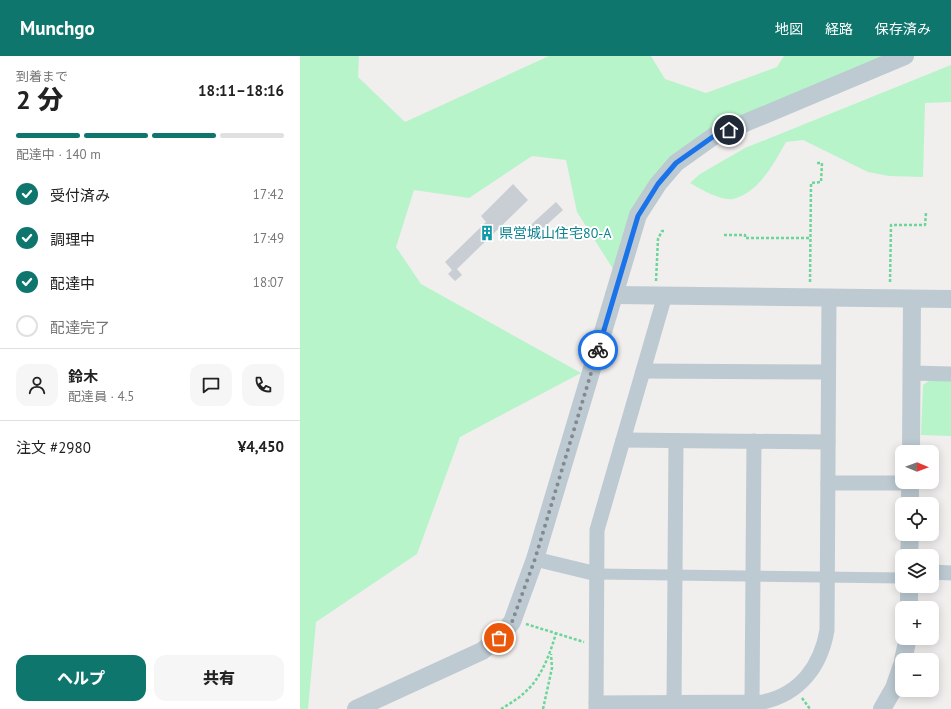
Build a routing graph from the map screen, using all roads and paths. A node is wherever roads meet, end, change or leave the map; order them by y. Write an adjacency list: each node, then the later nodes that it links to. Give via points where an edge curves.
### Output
1 (905, 56): 10 (street, via 714,136 676,163 658,184 638,216)
2 (816, 163): 6 (path, via 822,163 821,182 811,183)
3 (926, 213): 8 (path, via 925,226 890,224)
4 (666, 231): 9 (path, via 662,231 658,239)
5 (724, 235): 6 (path, via 745,235 745,238)
6 (810, 238): 7 (path)
7 (810, 282)
8 (890, 282)
9 (660, 289): 10 (street); 11 (street); 14 (street)
10 (614, 295): 25 (street)
11 (829, 297): 12 (street); 15 (street)
12 (912, 298): 13 (street); 16 (street)
13 (951, 299)
14 (643, 371): 15 (street); 18 (street)
15 (828, 372): 21 (street)
16 (912, 373): 17 (street); 22 (street)
17 (951, 374)
18 (623, 440): 19 (street); 28 (street, via 597,530)
19 (676, 441): 20 (street); 29 (street)
20 (754, 441): 21 (street); 30 (street)
21 (828, 442): 23 (street)
22 (911, 445)
23 (828, 483): 24 (street); 31 (street)
24 (895, 483)
25 (535, 559): 28 (street); 33 (street)
26 (939, 572): 27 (street)
27 (951, 573)
28 (597, 574): 29 (street); 35 (street)
29 (675, 574): 30 (street); 38 (street)
30 (753, 576): 31 (street); 39 (street)
31 (828, 576): 32 (street); 39 (street, via 827,630 825,644 816,664 791,691 772,700)
32 (895, 578)
33 (513, 619): 34 (path); 41 (street, via 499,638 482,651)
34 (556, 633): 35 (path); 36 (path)
35 (596, 646): 40 (street)
36 (550, 653): 42 (path, via 538,677 525,693); 43 (path, via 552,668)
37 (895, 685): 44 (street)
38 (674, 703): 39 (street); 40 (street)
39 (752, 703)
40 (596, 706)
41 (356, 709)
42 (501, 709)
43 (543, 709)
44 (882, 709)

